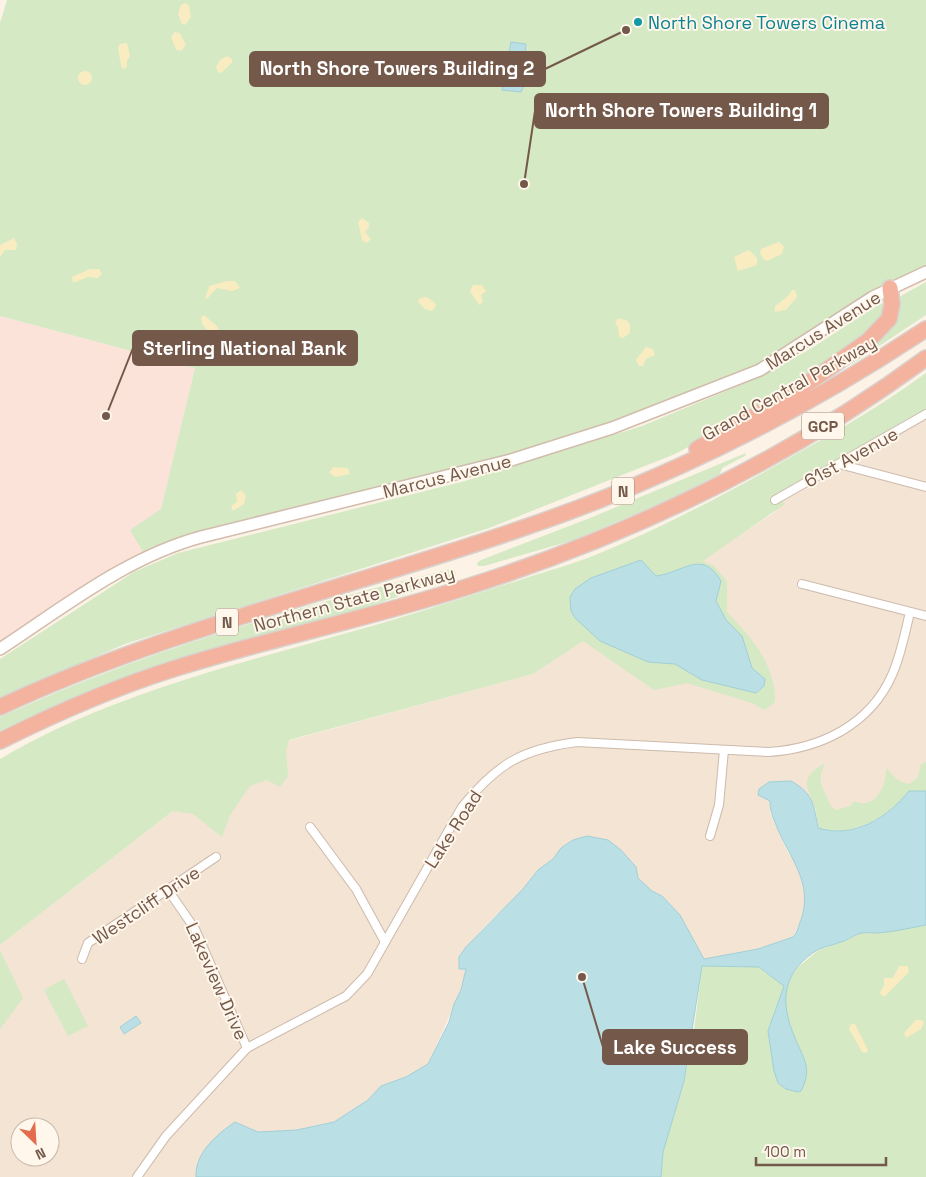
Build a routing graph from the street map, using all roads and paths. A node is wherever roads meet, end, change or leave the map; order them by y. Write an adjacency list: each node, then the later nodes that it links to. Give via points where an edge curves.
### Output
1 (926, 272): 2 (main road, Marcus Avenue)
2 (890, 288): 11 (highway, via 890,319 868,341 743,424); 15 (main road, Marcus Avenue, via 760,370 619,426 511,460 166,548 128,567)
3 (926, 329): 7 (highway, Grand Central Parkway / GCP, via 805,404)
4 (926, 358): 8 (highway, GCP, via 820,427)
5 (926, 414): 6 (street, 61st Avenue)
6 (839, 464): 9 (street); 10 (street, 61st Avenue)
7 (666, 474): 11 (highway, Northern State Parkway / N)
8 (716, 486): 16 (highway, Northern State Parkway / N, via 596,540 470,586 202,660)
9 (926, 487)
10 (774, 500)
11 (579, 508): 17 (highway, Northern State Parkway / N, via 142,649 83,670)
12 (802, 584): 13 (street)
13 (910, 612): 14 (street); 19 (street, Lake Road, via 892,675 874,704 849,727 823,742 789,751)
14 (926, 616)
15 (0, 648)
16 (110, 691): 18 (highway, Northern State Parkway / N); 20 (highway)
17 (0, 707)
18 (0, 741)
19 (724, 750): 22 (street, via 719,805); 25 (street, Lake Road, via 577,742 540,749 509,762 482,783 462,807)
20 (0, 752)
21 (310, 827): 25 (street, via 356,889)
22 (710, 836)
23 (216, 857): 24 (street, Westcliff Drive)
24 (168, 890): 26 (street, Westcliff Drive, via 88,943); 27 (street, Lakeview Drive, via 196,929)
25 (385, 942): 27 (street, Lake Road, via 367,974 346,996)
26 (82, 958)
27 (247, 1048): 28 (street, Lake Road, via 166,1136)
28 (137, 1177)

